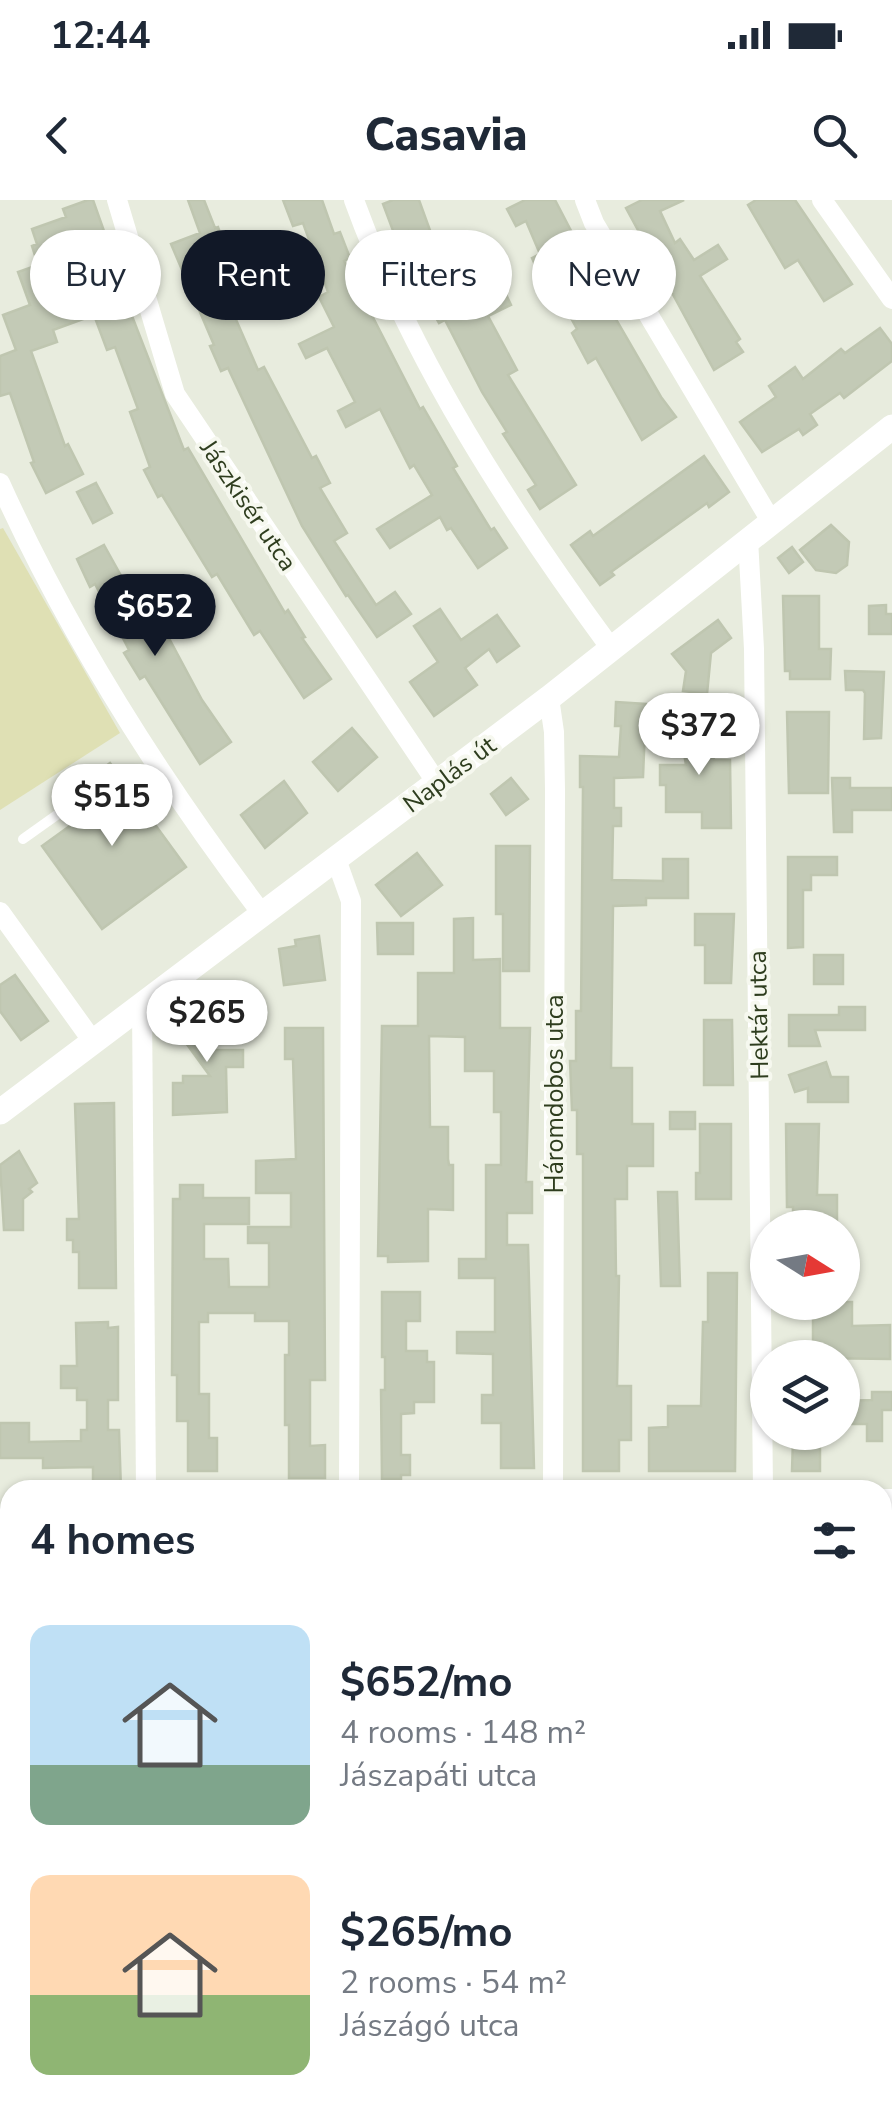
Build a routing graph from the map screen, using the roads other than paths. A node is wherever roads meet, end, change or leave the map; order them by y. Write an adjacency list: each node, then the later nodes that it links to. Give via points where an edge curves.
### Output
1 (118, 200): 12 (street, Jászkisér utca, via 175,394)
2 (354, 200): 10 (street, via 436,379 518,516)
3 (585, 200): 8 (street)
4 (822, 200): 5 (street)
5 (892, 299)
6 (892, 427): 8 (street, Naplás út)
7 (0, 483): 17 (street, via 132,727)
8 (771, 521): 9 (street, Naplás út)
9 (748, 540): 10 (street, Naplás út); 24 (street, Hektár utca)
10 (610, 647): 11 (street, Naplás út)
11 (549, 698): 12 (street, Naplás út); 23 (street, Háromdobos utca, via 555,790)
12 (438, 783): 15 (street, Naplás út)
13 (68, 807): 14 (lane)
14 (24, 840)
15 (336, 859): 17 (street, Naplás út); 22 (street, via 351,901)
16 (0, 912): 19 (street)
17 (263, 915): 18 (street, Naplás út)
18 (142, 1006): 19 (street, Naplás út); 21 (street)
19 (94, 1043): 20 (street, Naplás út)
20 (0, 1112)
21 (146, 1480)
22 (349, 1480)
23 (553, 1480)
24 (763, 1480)

